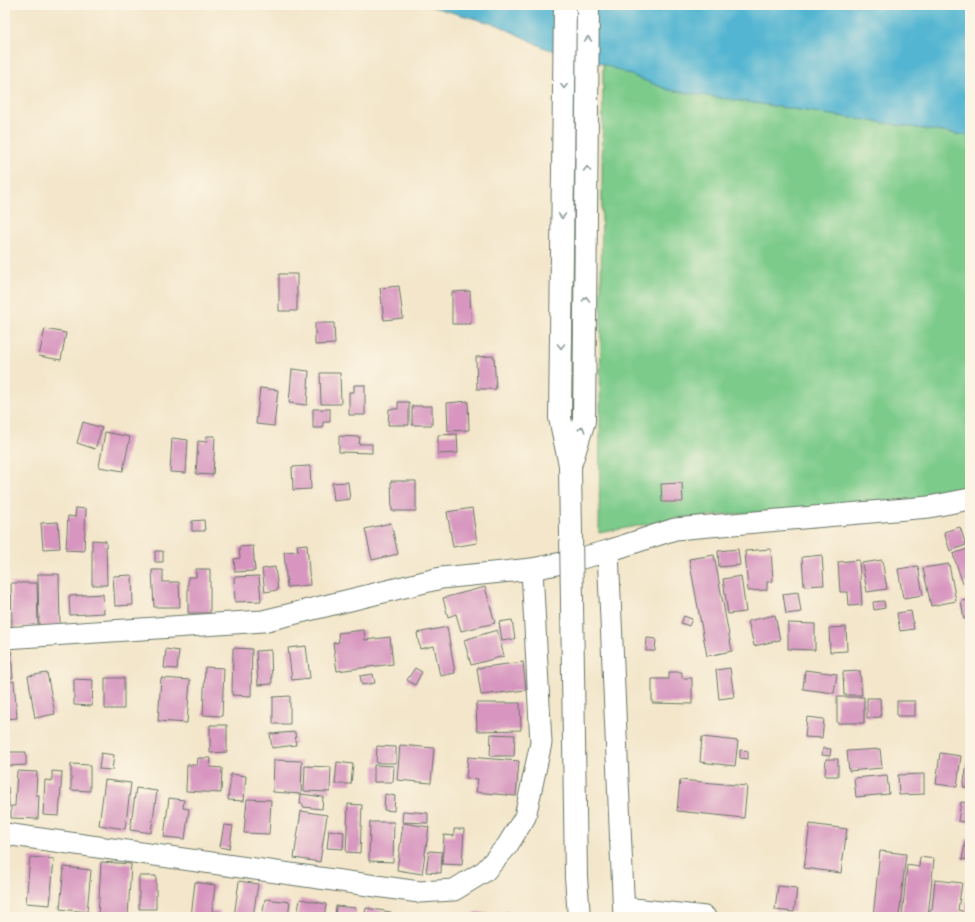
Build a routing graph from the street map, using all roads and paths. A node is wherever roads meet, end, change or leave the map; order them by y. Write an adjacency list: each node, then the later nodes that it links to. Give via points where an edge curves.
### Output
1 (565, 5): 3 (main road, one-way to 3, via 560,418)
2 (588, 5): 3 (main road, one-way to 2, via 584,421)
3 (570, 466): 10 (main road, bridge, via 576,877)
4 (970, 499): 5 (street, via 929,507 675,529)
5 (608, 551): 6 (street); 9 (street)
6 (532, 569): 7 (street, via 441,578 262,621); 8 (street, via 541,744 525,816 507,846 485,870 454,890 419,892)
7 (5, 638)
8 (5, 834)
9 (624, 913): 11 (street)
10 (579, 917)
11 (705, 917)

